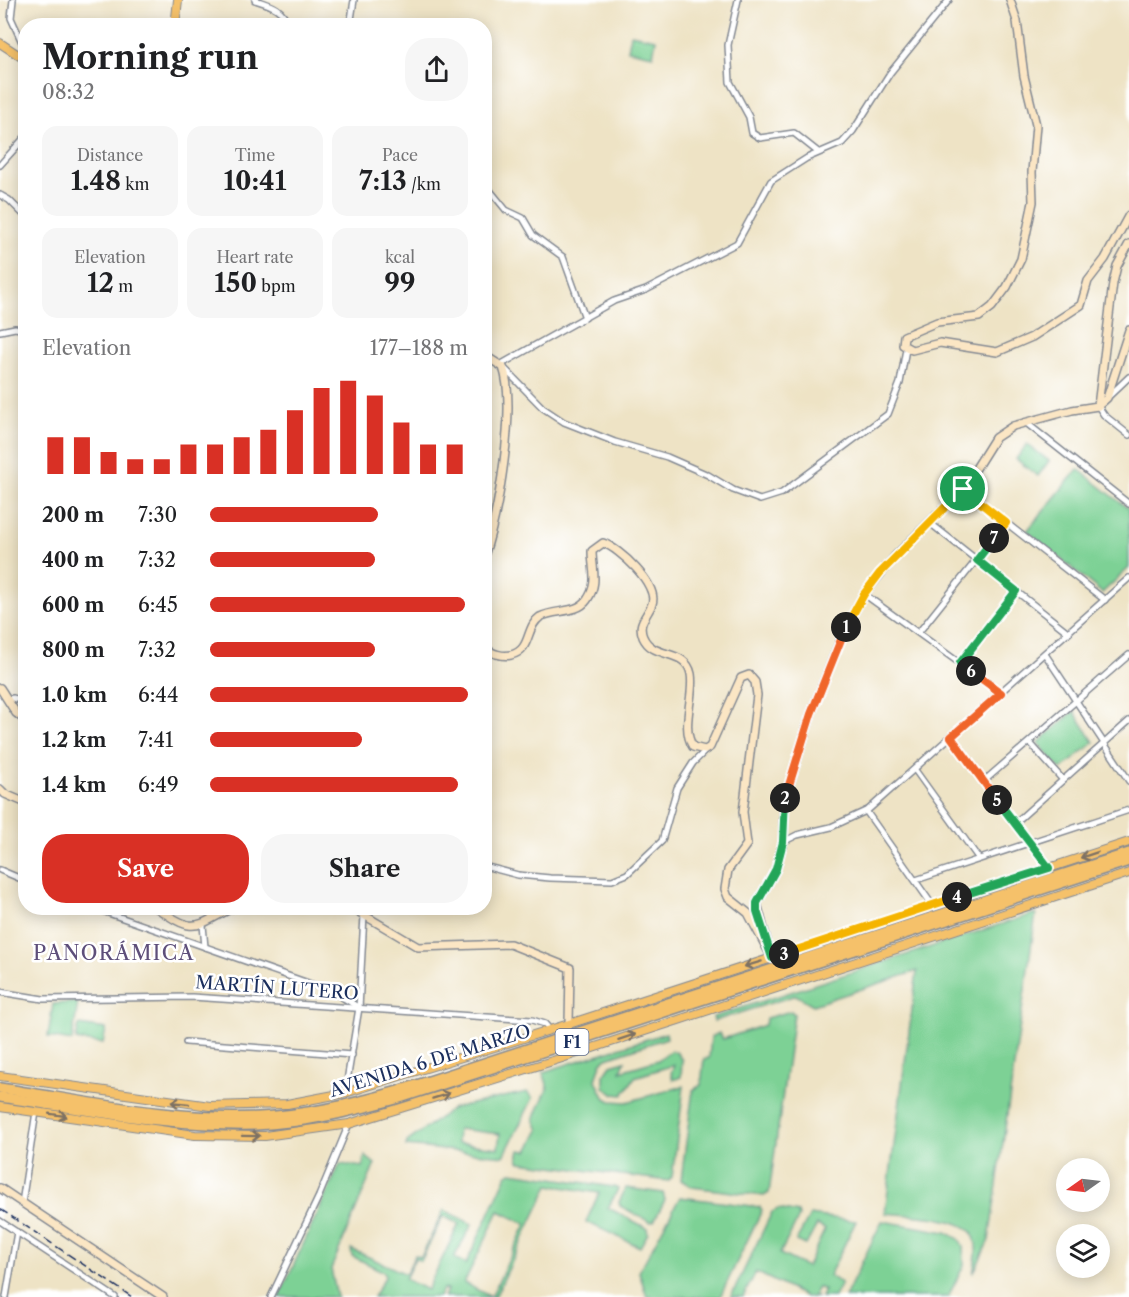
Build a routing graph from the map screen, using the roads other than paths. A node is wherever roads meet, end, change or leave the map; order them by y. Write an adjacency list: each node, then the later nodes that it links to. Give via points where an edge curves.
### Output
1 (13, 0): 11 (street, via 11,18)
2 (178, 0): 8 (main road)
3 (255, 0): 9 (street, via 274,6)
4 (354, 0): 10 (street)
5 (738, 0): 15 (street, via 728,45 730,82 749,117 752,132 760,138 796,134)
6 (949, 0): 15 (street, via 890,74 853,131 842,143)
7 (1010, 0): 26 (street, via 1036,125 1033,202 1021,259 992,307 979,317 937,322 904,336)
8 (176, 18)
9 (286, 18)
10 (351, 18)
11 (18, 33)
12 (0, 43): 13 (main road)
13 (18, 55)
14 (18, 145): 16 (street)
15 (818, 152): 22 (street, via 771,181 737,243)
16 (0, 165)
17 (492, 193): 22 (street, via 506,210 523,218 533,235 563,257)
18 (0, 195): 19 (street)
19 (18, 209)
20 (1129, 215): 26 (street, via 1088,281 1081,305 1032,337 997,352 940,343)
21 (1129, 244): 31 (street, via 1113,283)
22 (585, 318): 28 (street)
23 (18, 329): 25 (street)
24 (1129, 330): 30 (street)
25 (0, 331)
26 (906, 349): 28 (street, via 900,383 888,414 782,493 760,500 667,457 564,422 543,408)
27 (492, 360): 28 (street)
28 (501, 366): 36 (street, via 508,391 507,434)
29 (1129, 377): 30 (street)
30 (1107, 398): 31 (street)
31 (1098, 406): 32 (street); 33 (street)
32 (1025, 422): 34 (street, via 995,438); 35 (street)
33 (1129, 435)
34 (963, 489): 37 (street); 38 (street)
35 (1129, 504)
36 (492, 523)
37 (930, 523): 39 (street); 42 (street, via 896,555)
38 (1006, 523): 39 (street); 43 (street)
39 (977, 560): 41 (street); 44 (street)
40 (1129, 578): 43 (street)
41 (1016, 591): 45 (street); 49 (street)
42 (864, 594): 44 (street); 70 (street, via 843,633 811,714 784,802)
43 (1105, 600): 45 (street)
44 (920, 632): 49 (street)
45 (1069, 633): 47 (street)
46 (492, 653): 60 (street, via 499,656 521,651 539,618 578,608 586,602 595,579 592,551 603,543 611,545 631,561 653,595 641,626 648,647 673,655 687,665 691,674 688,735 693,747)
47 (1045, 654): 51 (street); 54 (street)
48 (1129, 656): 54 (street)
49 (960, 663): 51 (street)
50 (0, 688): 52 (street)
51 (1001, 693): 57 (street)
52 (8, 699): 53 (street); 55 (street)
53 (18, 700)
54 (1075, 702): 58 (street); 59 (street)
55 (18, 715)
56 (1129, 721): 59 (street)
57 (951, 737): 61 (street); 64 (street)
58 (1030, 742): 62 (street); 64 (street)
59 (1103, 742): 62 (street); 63 (street)
60 (710, 747): 76 (street, via 693,763 677,789 662,841 627,874 612,880 550,878); 90 (street, via 741,678 749,675 757,695 743,812 747,844 728,870 725,889 728,897 748,913)
61 (915, 770): 68 (street); 74 (street)
62 (1063, 780): 69 (street)
63 (1129, 781)
64 (984, 782): 69 (street)
65 (0, 789): 66 (street)
66 (18, 800)
67 (1129, 810): 72 (street)
68 (866, 811): 70 (street); 81 (street)
69 (1014, 823): 72 (street)
70 (783, 842): 90 (street, via 776,869 757,903)
71 (1129, 842): 77 (main road, AVENIDA 6 DE MARZO, one-way to 77)
72 (1029, 843): 74 (street); 77 (street)
73 (1129, 853): 98 (highway, AVENIDA 6 DE MARZO / F1, via 398,1091 330,1109 259,1117 211,1117)
74 (979, 859): 81 (street)
75 (1129, 861): 100 (highway, AVENIDA 6 DE MARZO / F1, via 400,1098 334,1114 257,1125 209,1125)
76 (492, 868)
77 (1049, 868): 82 (main road, AVENIDA 6 DE MARZO)
78 (0, 870): 80 (street)
79 (1129, 873): 103 (main road, AVENIDA 6 DE MARZO, one-way to 79)
80 (18, 878)
81 (915, 880): 82 (street)
82 (933, 906): 90 (main road, AVENIDA 6 DE MARZO)
83 (114, 915): 89 (street)
84 (169, 915): 88 (street, via 181,923)
85 (220, 915): 88 (street)
86 (364, 915): 92 (street)
87 (367, 915): 93 (street, via 418,947 510,944 570,968)
88 (203, 925): 89 (street)
89 (205, 947): 92 (street, via 334,992)
90 (772, 958): 93 (main road, AVENIDA 6 DE MARZO, one-way to 93)
91 (0, 992): 92 (street, MARTÍN LUTERO, via 43,999 192,997)
92 (359, 1008): 94 (street, MARTÍN LUTERO, via 532,1020); 96 (street)
93 (569, 1024): 94 (main road, AVENIDA 6 DE MARZO)
94 (550, 1030): 99 (main road, AVENIDA 6 DE MARZO)
95 (186, 1042): 96 (street)
96 (352, 1055): 99 (street)
97 (0, 1076): 99 (main road, AVENIDA 6 DE MARZO, one-way to 97, via 287,1104 210,1106)
98 (0, 1088)
99 (345, 1093)
100 (0, 1097)
101 (0, 1107): 102 (main road, AVENIDA 6 DE MARZO)
102 (36, 1112): 103 (main road, AVENIDA 6 DE MARZO, one-way to 103, via 168,1132 223,1136 265,1136); 105 (street)
103 (349, 1124): 111 (street)
104 (0, 1188): 105 (street)
105 (22, 1203): 110 (street)
106 (0, 1221): 107 (street)
107 (17, 1233): 108 (street); 109 (street)
108 (6, 1297)
109 (115, 1297)
110 (164, 1297)
111 (271, 1297)

